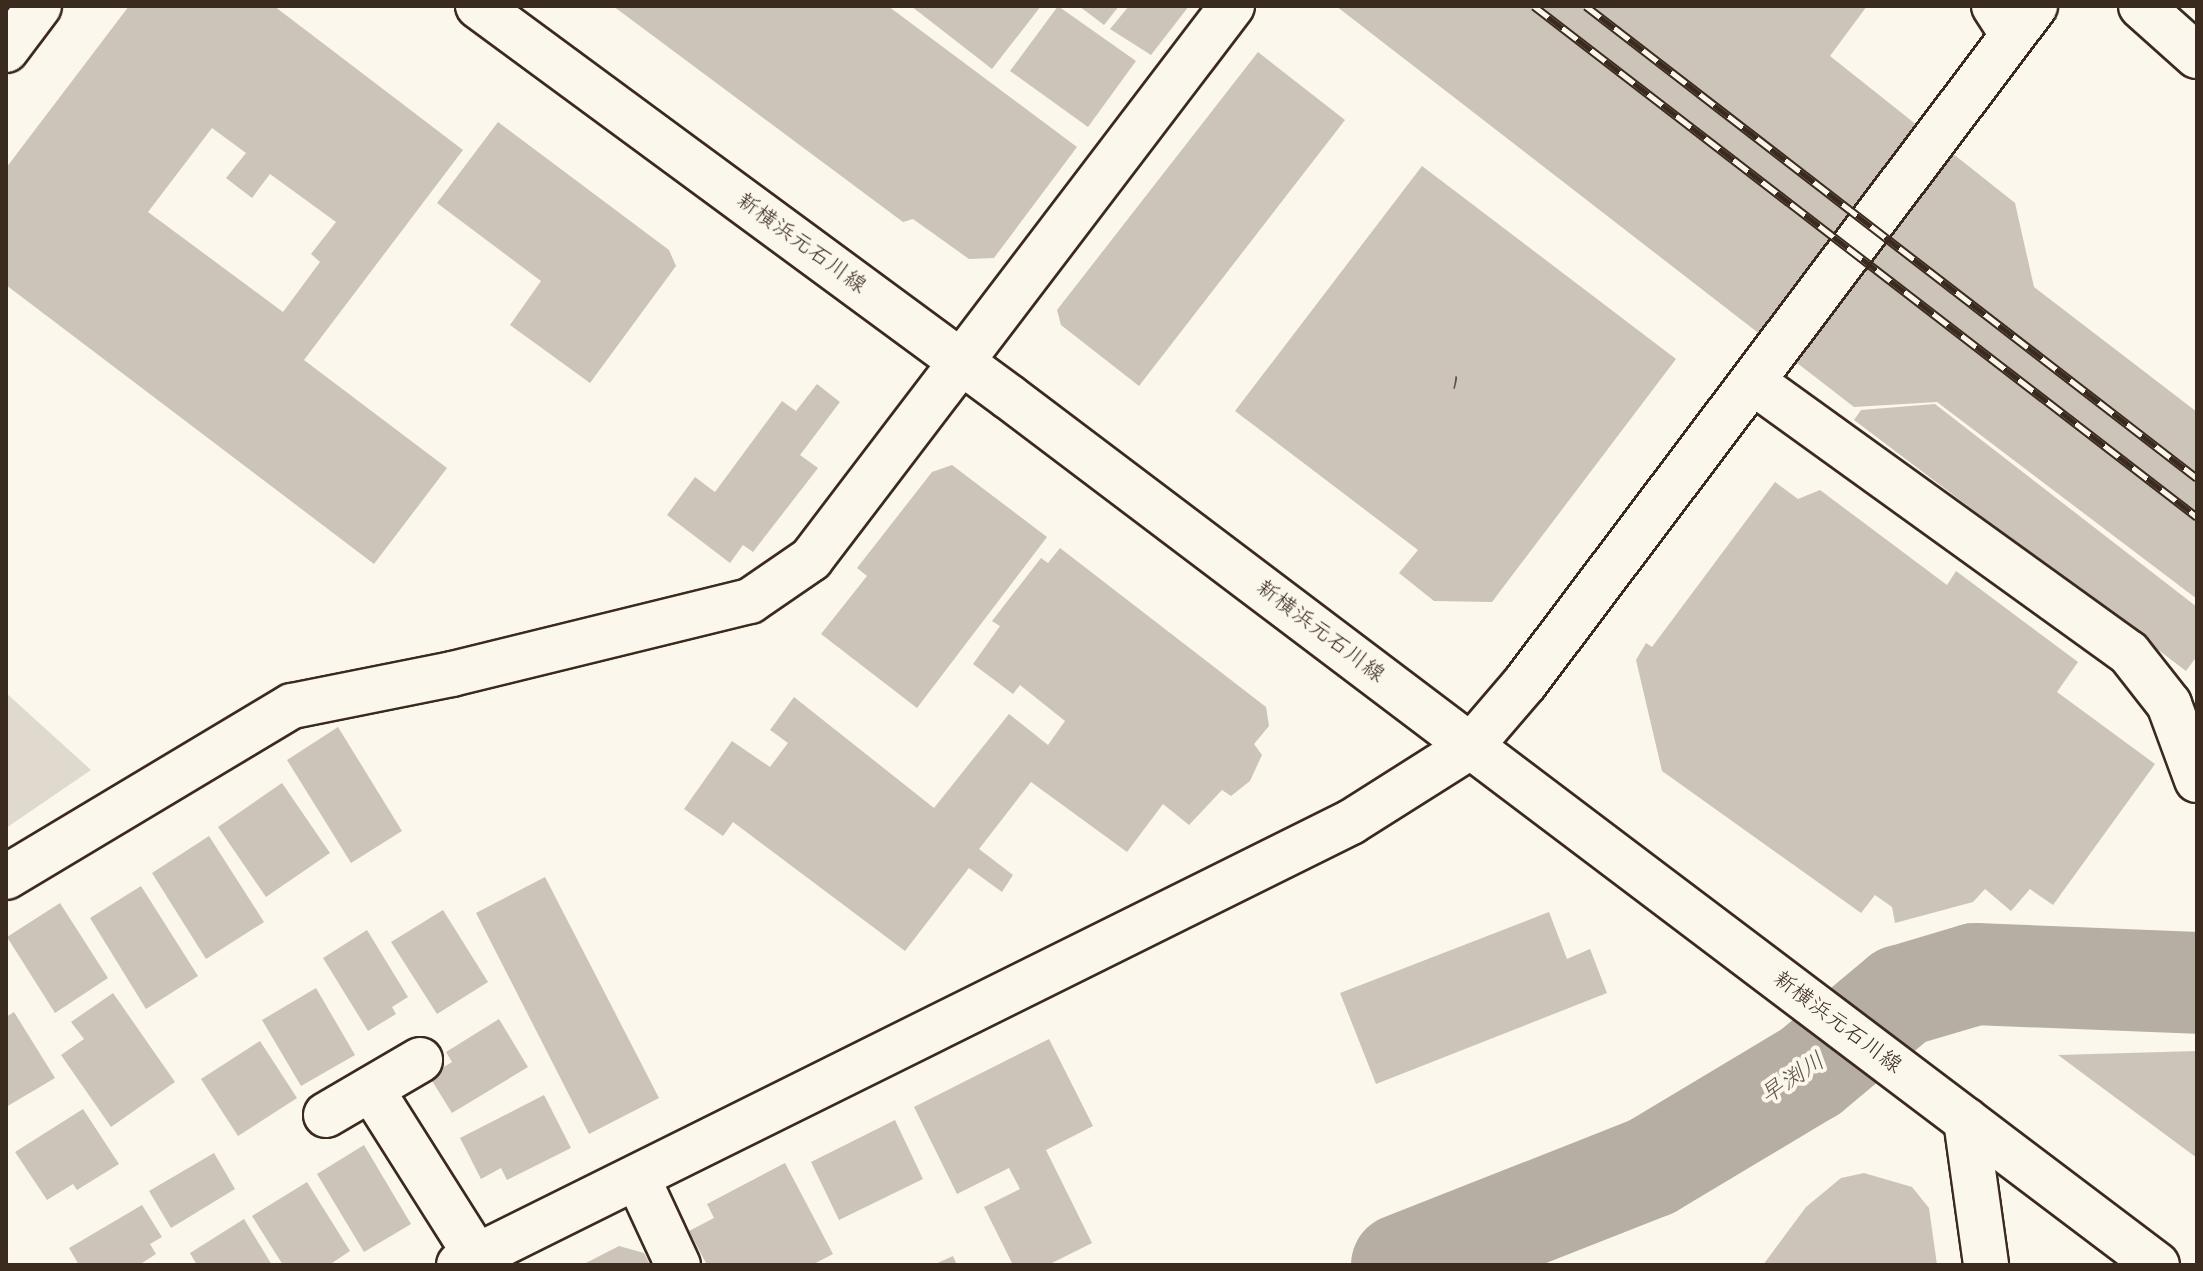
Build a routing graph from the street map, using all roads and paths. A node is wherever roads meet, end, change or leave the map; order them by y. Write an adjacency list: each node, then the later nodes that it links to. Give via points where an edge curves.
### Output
1 (39, 6): 6 (street)
2 (478, 6): 8 (street, 新横浜元石川線)
3 (1232, 6): 8 (street)
4 (2141, 6): 7 (street)
5 (2014, 15): 9 (street)
6 (6, 50)
7 (2197, 56)
8 (961, 362): 10 (street, 新横浜元石川線); 12 (street, via 811,559 750,601 452,674 292,706)
9 (1753, 382): 10 (street, via 1525,683); 11 (street, via 2129,653 2169,704)
10 (1471, 746): 16 (street, 新横浜元石川線); 17 (street, via 1351,822)
11 (2197, 780)
12 (6, 877)
13 (420, 1060): 14 (street)
14 (371, 1089): 15 (street); 18 (street)
15 (326, 1115)
16 (1966, 1120): 20 (street); 21 (street, 新横浜元石川線)
17 (638, 1179): 18 (street); 19 (street)
18 (468, 1260)
19 (678, 1265)
20 (1986, 1265)
21 (2157, 1265)

